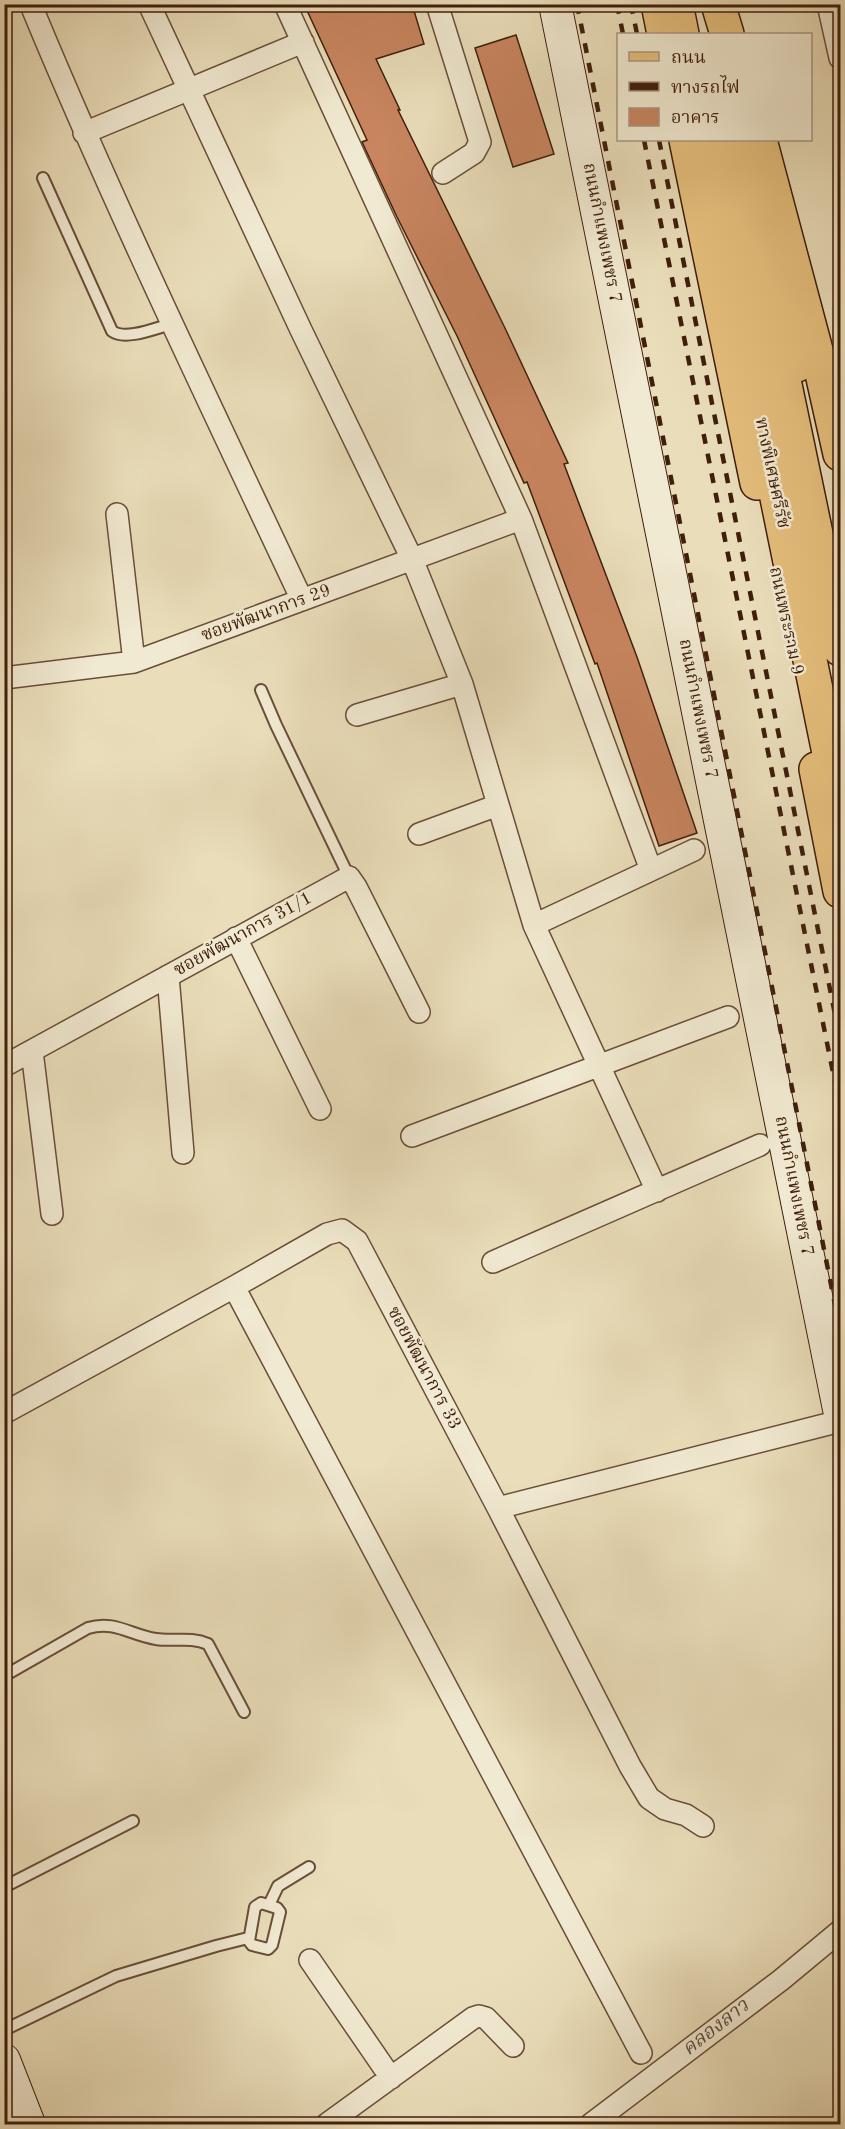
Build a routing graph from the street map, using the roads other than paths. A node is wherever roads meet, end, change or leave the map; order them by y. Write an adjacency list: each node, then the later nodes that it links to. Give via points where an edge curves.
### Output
1 (149, 4): 19 (street)
2 (285, 4): 17 (street)
3 (437, 4): 26 (street, via 480,142 474,153)
4 (555, 4): 65 (street, ถนนกำแพงเพชร 7)
5 (658, 4): 12 (main road)
6 (676, 4): 13 (main road)
7 (705, 4): 14 (main road)
8 (717, 4): 15 (main road)
9 (733, 4): 16 (main road)
10 (828, 4): 18 (street)
11 (33, 10): 20 (street)
12 (664, 33)
13 (682, 33)
14 (711, 33)
15 (727, 33)
16 (738, 33)
17 (303, 42): 19 (street); 31 (street)
18 (840, 58)
19 (189, 90): 20 (street); 32 (street)
20 (84, 133): 28 (street)
21 (686, 141): 47 (main road, ถนนพระราม 9)
22 (704, 141): 42 (main road, ทางพิเศษศรีรัช)
23 (734, 141): 35 (main road, ทางพิเศษศรีรัช)
24 (758, 141): 29 (main road, via 812,334)
25 (758, 141): 33 (main road, via 794,351)
26 (443, 173)
27 (43, 178): 28 (lane, via 112,331 129,335)
28 (171, 324): 34 (street)
29 (840, 454)
30 (117, 514): 36 (street)
31 (521, 519): 32 (street, ซอยพัฒนาการ 29); 45 (street)
32 (412, 559): 34 (street, ซอยพัฒนาการ 29); 38 (street)
33 (840, 575)
34 (302, 600): 36 (street, ซอยพัฒนาการ 29)
35 (840, 649)
36 (134, 662): 37 (street, ซอยพัฒนาการ 29)
37 (4, 678)
38 (462, 684): 40 (street); 41 (street)
39 (261, 690): 46 (lane)
40 (357, 715)
41 (498, 805): 43 (street); 48 (street)
42 (840, 807)
43 (419, 834)
44 (694, 850): 45 (street)
45 (651, 870): 48 (street)
46 (349, 877): 49 (street, ซอยพัฒนาการ 31/1); 51 (street)
47 (840, 891)
48 (534, 925): 55 (street)
49 (236, 938): 50 (street, ซอยพัฒนาการ 31/1); 56 (street)
50 (168, 976): 53 (street, ซอยพัฒนาการ 31/1); 59 (street)
51 (420, 1012)
52 (728, 1017): 55 (street)
53 (33, 1051): 54 (street, ซอยพัฒนาการ 31/1); 61 (street)
54 (4, 1066)
55 (599, 1066): 57 (street); 60 (street)
56 (320, 1110)
57 (412, 1136)
58 (760, 1145): 60 (street)
59 (183, 1153)
60 (657, 1191): 62 (street)
61 (52, 1214)
62 (493, 1262)
63 (234, 1287): 64 (street, ซอยพัฒนาการ 33); 67 (street, ซอยพัฒนาการ 33, via 327,1234 342,1230 357,1241); 80 (street)
64 (4, 1413)
65 (840, 1414)
66 (840, 1421): 67 (street)
67 (498, 1508): 71 (street, ซอยพัฒนาการ 33, via 649,1798)
68 (4, 1676): 69 (lane, via 88,1628 114,1625 154,1639 199,1640 208,1644)
69 (244, 1712)
70 (133, 1821): 73 (lane)
71 (702, 1826)
72 (309, 1867): 74 (lane, via 278,1886)
73 (4, 1887)
74 (269, 1905): 76 (lane, via 261,1903 255,1907); 76 (lane, via 280,1912 271,1947 252,1945)
75 (840, 1931): 85 (street)
76 (248, 1938): 78 (lane, via 116,1976)
77 (310, 1960): 82 (street)
78 (4, 2030)
79 (513, 2046): 82 (street, via 491,2022 479,2016)
80 (641, 2053)
81 (4, 2060): 83 (street)
82 (391, 2078): 84 (street)
83 (29, 2124)
84 (327, 2124)
85 (591, 2124)

